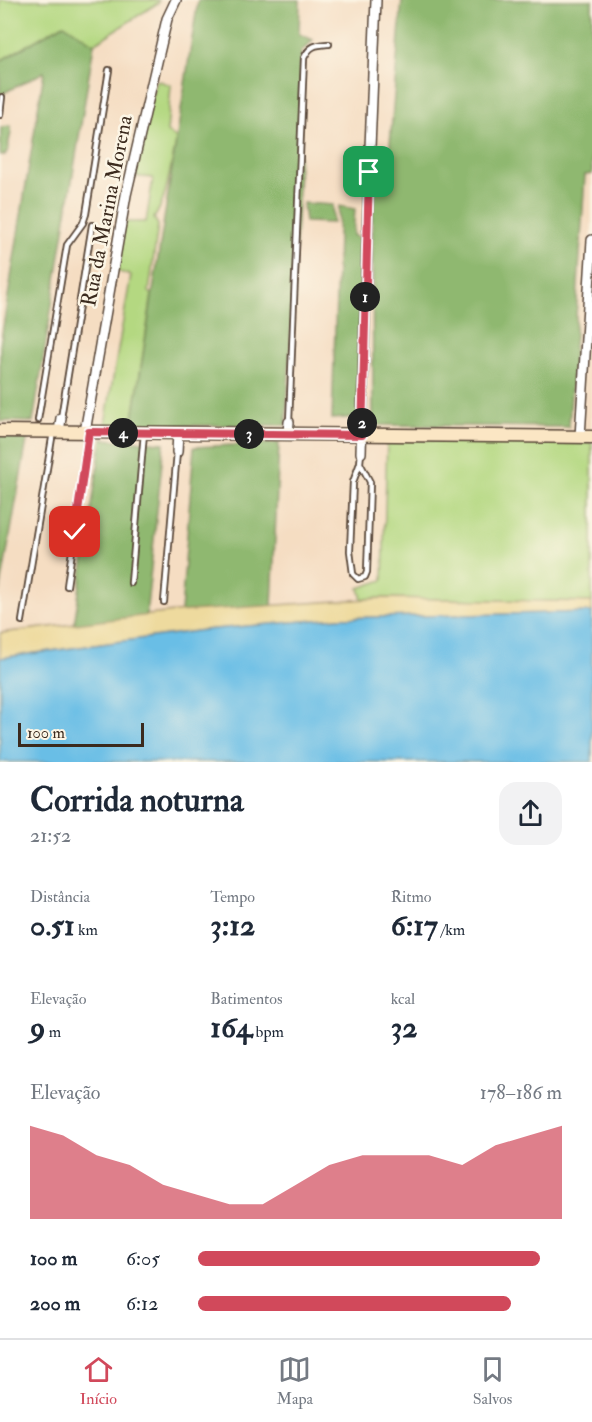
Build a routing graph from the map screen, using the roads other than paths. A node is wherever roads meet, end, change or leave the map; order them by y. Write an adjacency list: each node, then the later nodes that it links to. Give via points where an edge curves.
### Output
1 (176, 0): 15 (street, Rua da Marina Morena, via 167,19 132,167)
2 (376, 0): 18 (street)
3 (329, 44): 12 (lane, via 315,45 304,58)
4 (109, 70): 11 (lane, via 86,214 67,245)
5 (2, 97): 6 (lane)
6 (0, 115)
7 (92, 225): 10 (lane)
8 (592, 240): 9 (street)
9 (588, 369): 19 (street)
10 (61, 418): 14 (street)
11 (37, 426): 13 (main road); 14 (main road)
12 (288, 428): 17 (main road); 18 (main road)
13 (0, 431)
14 (56, 432): 15 (main road); 25 (lane)
15 (87, 432): 16 (main road); 23 (lane)
16 (144, 433): 17 (main road); 22 (lane)
17 (178, 433): 20 (street)
18 (362, 435): 19 (main road); 21 (street)
19 (586, 437)
20 (177, 452): 24 (lane)
21 (360, 458): 21 (lane, via 370,482 367,572 358,579 353,574 350,551 353,482)
22 (132, 583)
23 (67, 586)
24 (164, 602)
25 (22, 621)

